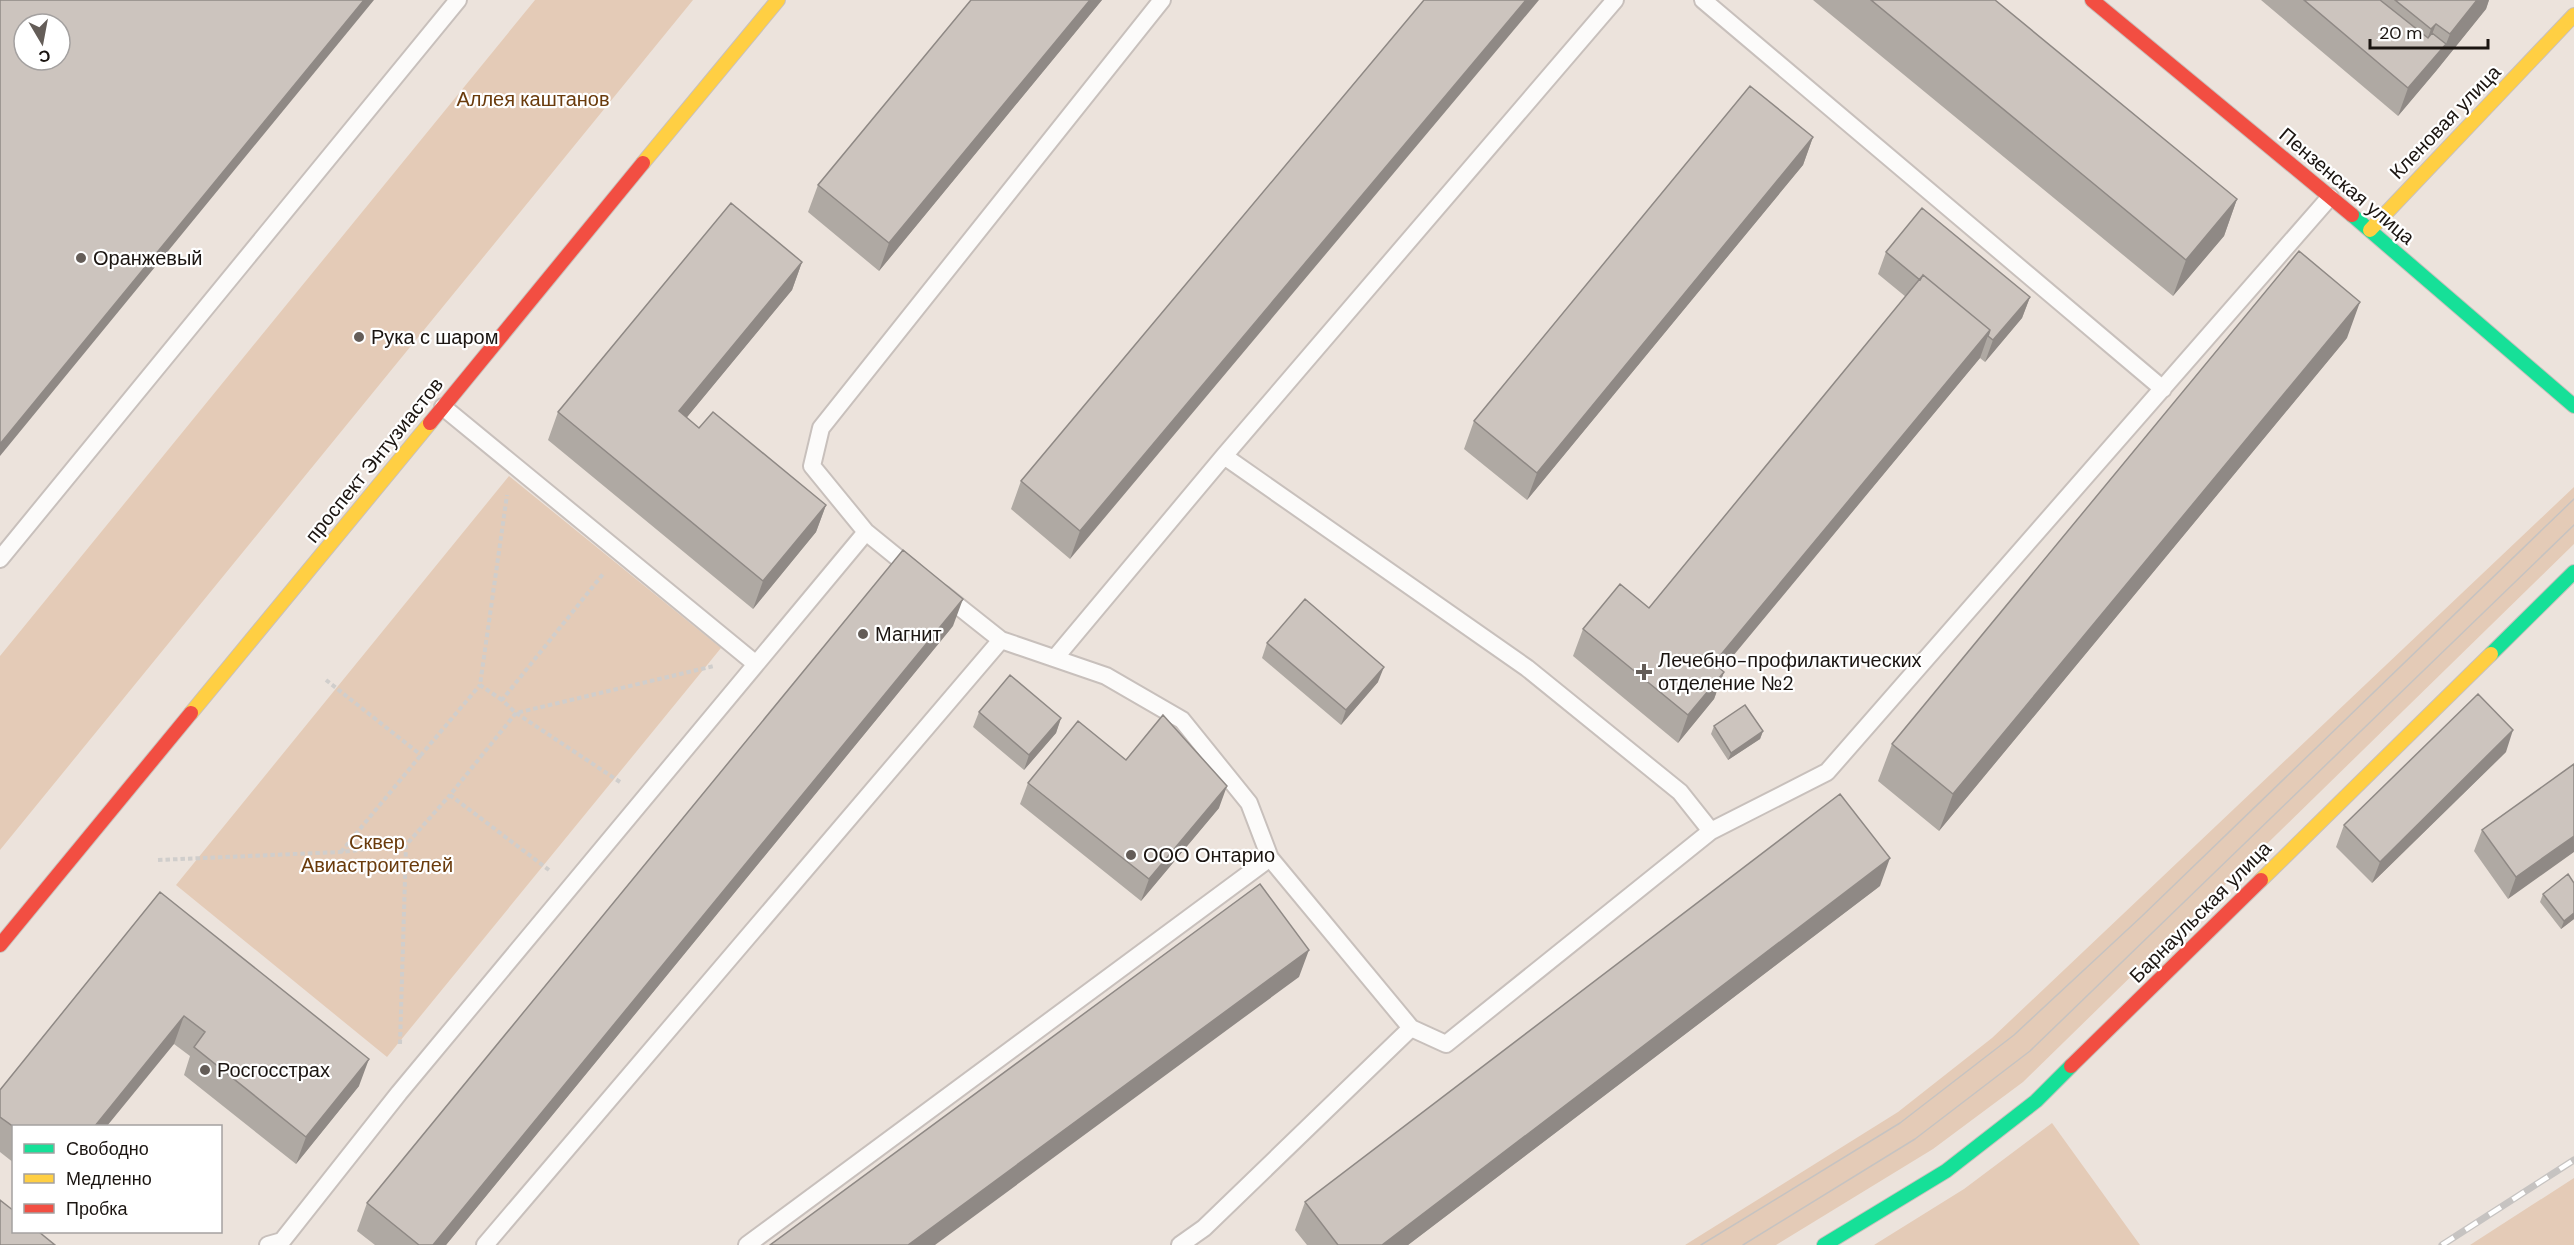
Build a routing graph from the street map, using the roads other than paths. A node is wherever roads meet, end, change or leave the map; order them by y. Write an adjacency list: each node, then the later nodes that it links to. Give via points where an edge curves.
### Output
1 (458, 0): 15 (lane)
2 (778, 0): 12 (street, проспект Энтузиастов)
3 (1162, 0): 14 (lane, via 821,428 812,466)
4 (1615, 0): 13 (lane)
5 (1703, 0): 10 (lane)
6 (2092, 0): 8 (street, Пензенская улица)
7 (2574, 15): 9 (street, Кленовая улица)
8 (2330, 197): 9 (street, Пензенская улица); 10 (lane)
9 (2370, 230): 11 (street, Пензенская улица)
10 (2163, 390): 20 (lane, via 1827,772)
11 (2574, 406)
12 (443, 407): 19 (lane); 22 (street, проспект Энтузиастов)
13 (1224, 456): 18 (lane); 20 (lane, via 1527,668 1680,792)
14 (866, 532): 17 (lane); 19 (lane)
15 (0, 560)
16 (2574, 572): 28 (street, Барнаульская улица, via 2036,1101 1946,1171)
17 (1001, 640): 18 (lane); 25 (lane)
18 (1055, 658): 21 (lane, via 1106,676 1182,720 1249,803)
19 (756, 664): 24 (lane, via 399,1093)
20 (1711, 831): 23 (lane, via 1446,1044)
21 (1270, 858): 23 (lane); 26 (lane)
22 (0, 945)
23 (1411, 1028): 27 (lane, via 1204,1228)
24 (280, 1244)
25 (485, 1245)
26 (747, 1245)
27 (1180, 1245)
28 (1824, 1245)

